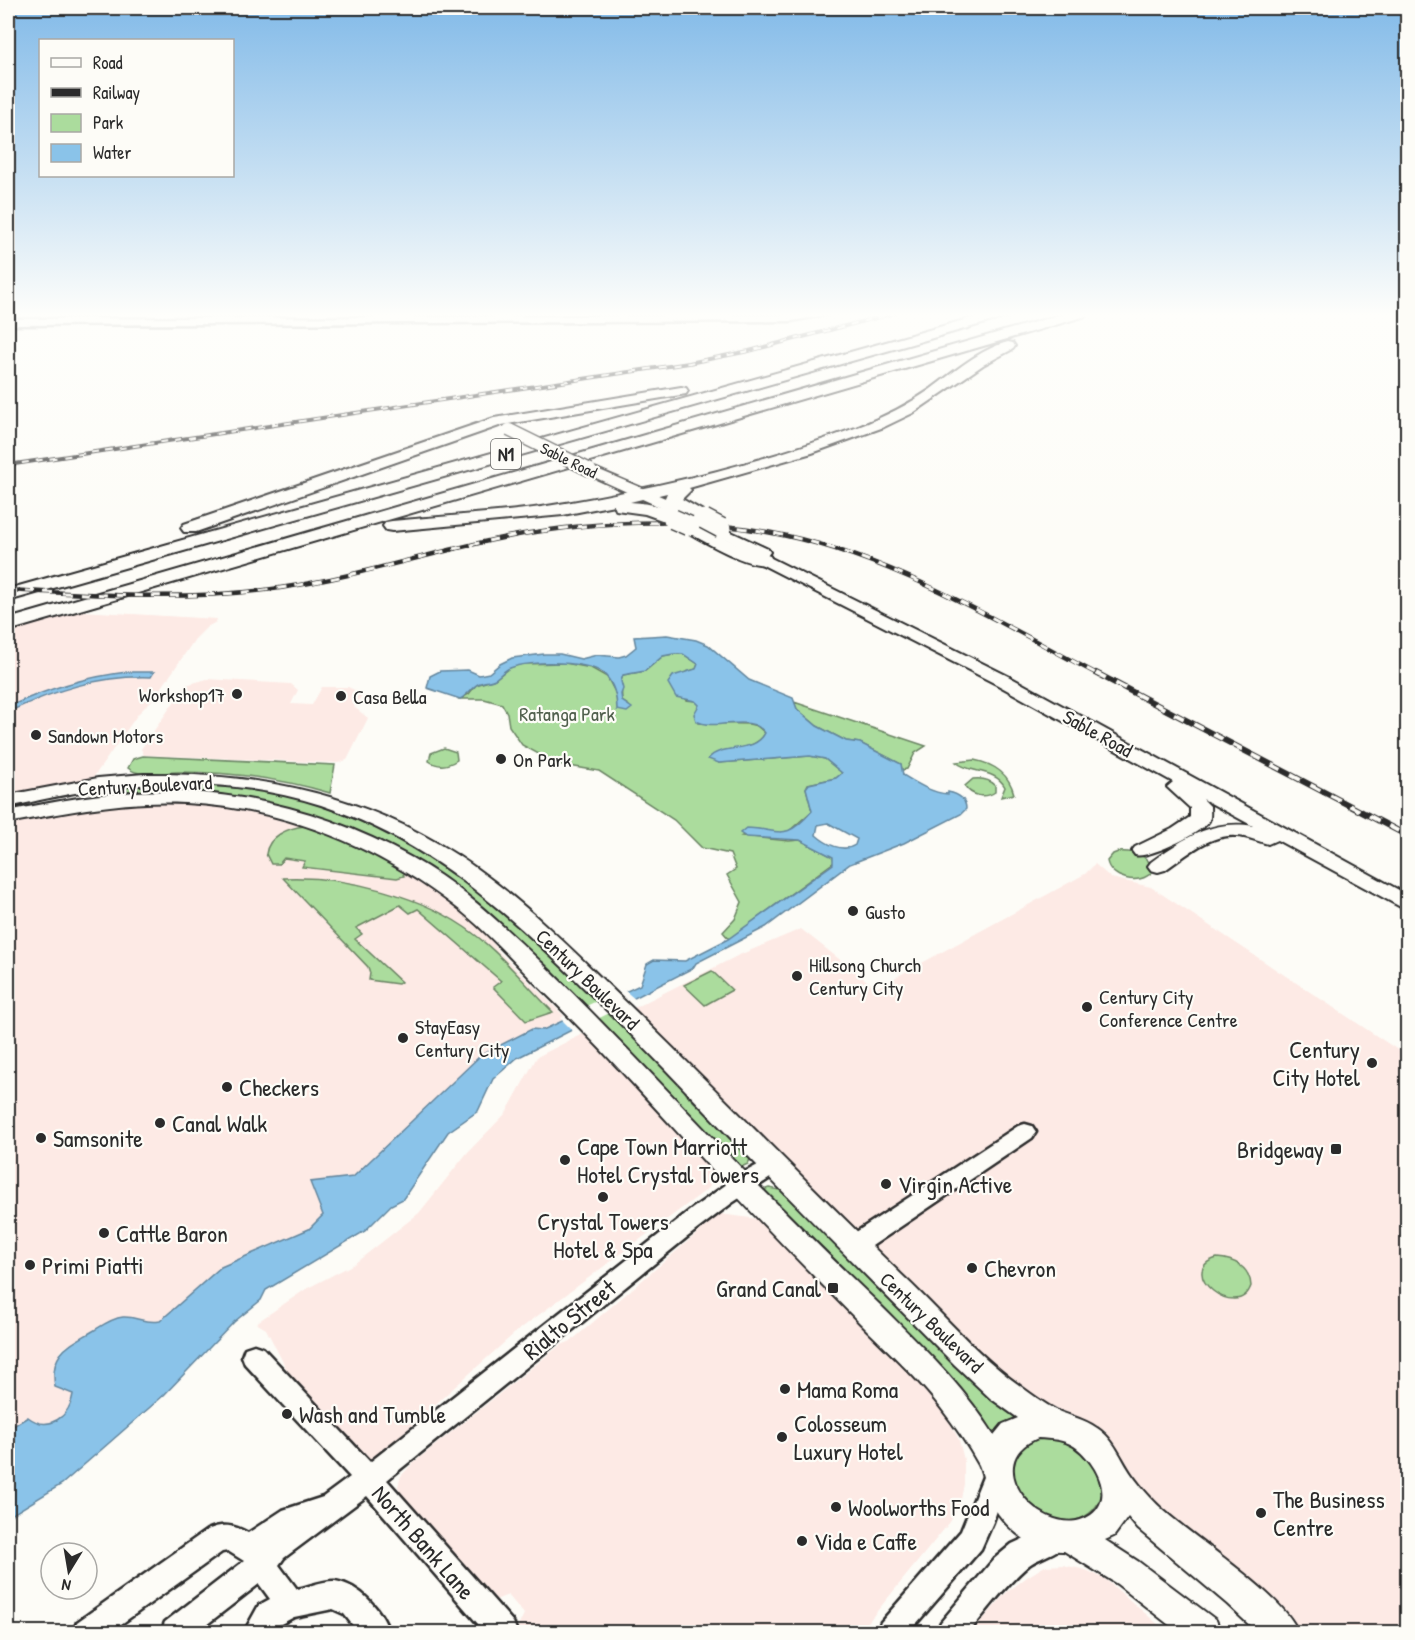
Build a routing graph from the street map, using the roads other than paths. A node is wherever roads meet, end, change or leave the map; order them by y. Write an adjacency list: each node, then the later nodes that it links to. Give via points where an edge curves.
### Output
1 (686, 390): 6 (highway)
2 (734, 390): 15 (highway, N1)
3 (780, 390): 16 (highway, N1)
4 (819, 390): 13 (highway)
5 (938, 390): 7 (highway, via 895,417 850,436)
6 (501, 426): 8 (main road, Sable Road, bridge); 14 (highway)
7 (721, 476): 8 (highway); 10 (highway, via 675,494 676,504)
8 (640, 493): 9 (highway); 10 (main road, Sable Road)
9 (546, 511): 10 (highway, via 628,506); 13 (highway, via 380,528)
10 (701, 524): 11 (highway, via 741,552); 12 (main road, Sable Road, via 762,552)
11 (763, 560): 12 (main road, Sable Road)
12 (784, 568): 18 (main road, Sable Road)
13 (176, 577): 17 (highway)
14 (8, 584)
15 (8, 595)
16 (8, 612)
17 (8, 625)
18 (1080, 723): 21 (main road, via 1097,741 1175,786 1200,806 1197,822); 24 (main road, Sable Road)
19 (8, 801): 22 (main road, Century Boulevard, via 31,794 124,782 248,783 345,807 400,830)
20 (8, 816): 26 (main road, Century Boulevard, via 78,801 118,798 185,796 262,806 328,827 395,857)
21 (1142, 852)
22 (452, 859): 26 (main road, via 443,866 442,873); 28 (main road, Century Boulevard, via 504,900 624,1013)
23 (1158, 866): 25 (main road, via 1224,828 1249,830)
24 (1407, 903)
25 (1407, 913)
26 (479, 915): 29 (main road, Century Boulevard, via 595,1028)
27 (1024, 1132): 30 (street)
28 (773, 1165): 29 (street, Rialto Street); 32 (main road, Century Boulevard, via 995,1384)
29 (741, 1184): 33 (main road, Century Boulevard, via 923,1366 958,1407); 34 (street, Rialto Street)
30 (861, 1241)
31 (254, 1356): 34 (street, North Bank Lane)
32 (1052, 1424): 33 (main road, via 1034,1425 1014,1434 1002,1448); 35 (main road, Century Boulevard, via 1074,1430 1095,1444 1111,1463)
33 (997, 1470): 36 (main road, Century Boulevard, via 1003,1496 1018,1516 1034,1528); 45 (street, via 971,1540)
34 (368, 1479): 37 (street, Rialto Street, via 274,1549); 44 (street, North Bank Lane)
35 (1117, 1481): 36 (main road, via 1117,1502 1107,1520 1091,1532); 38 (main road, Century Boulevard, via 1149,1518)
36 (1064, 1536): 46 (street, via 1033,1548 1004,1569); 47 (main road, Century Boulevard, via 1128,1573)
37 (254, 1556): 39 (street); 40 (street, via 231,1538 217,1539); 41 (street, Rialto Street)
38 (1244, 1597): 48 (main road, Century Boulevard); 49 (main road)
39 (291, 1604): 42 (street, via 269,1615); 43 (street, via 340,1595 354,1604)
40 (87, 1632)
41 (175, 1632)
42 (258, 1632)
43 (375, 1632)
44 (503, 1632)
45 (891, 1632)
46 (951, 1632)
47 (1204, 1632)
48 (1281, 1632)
49 (1297, 1632)

